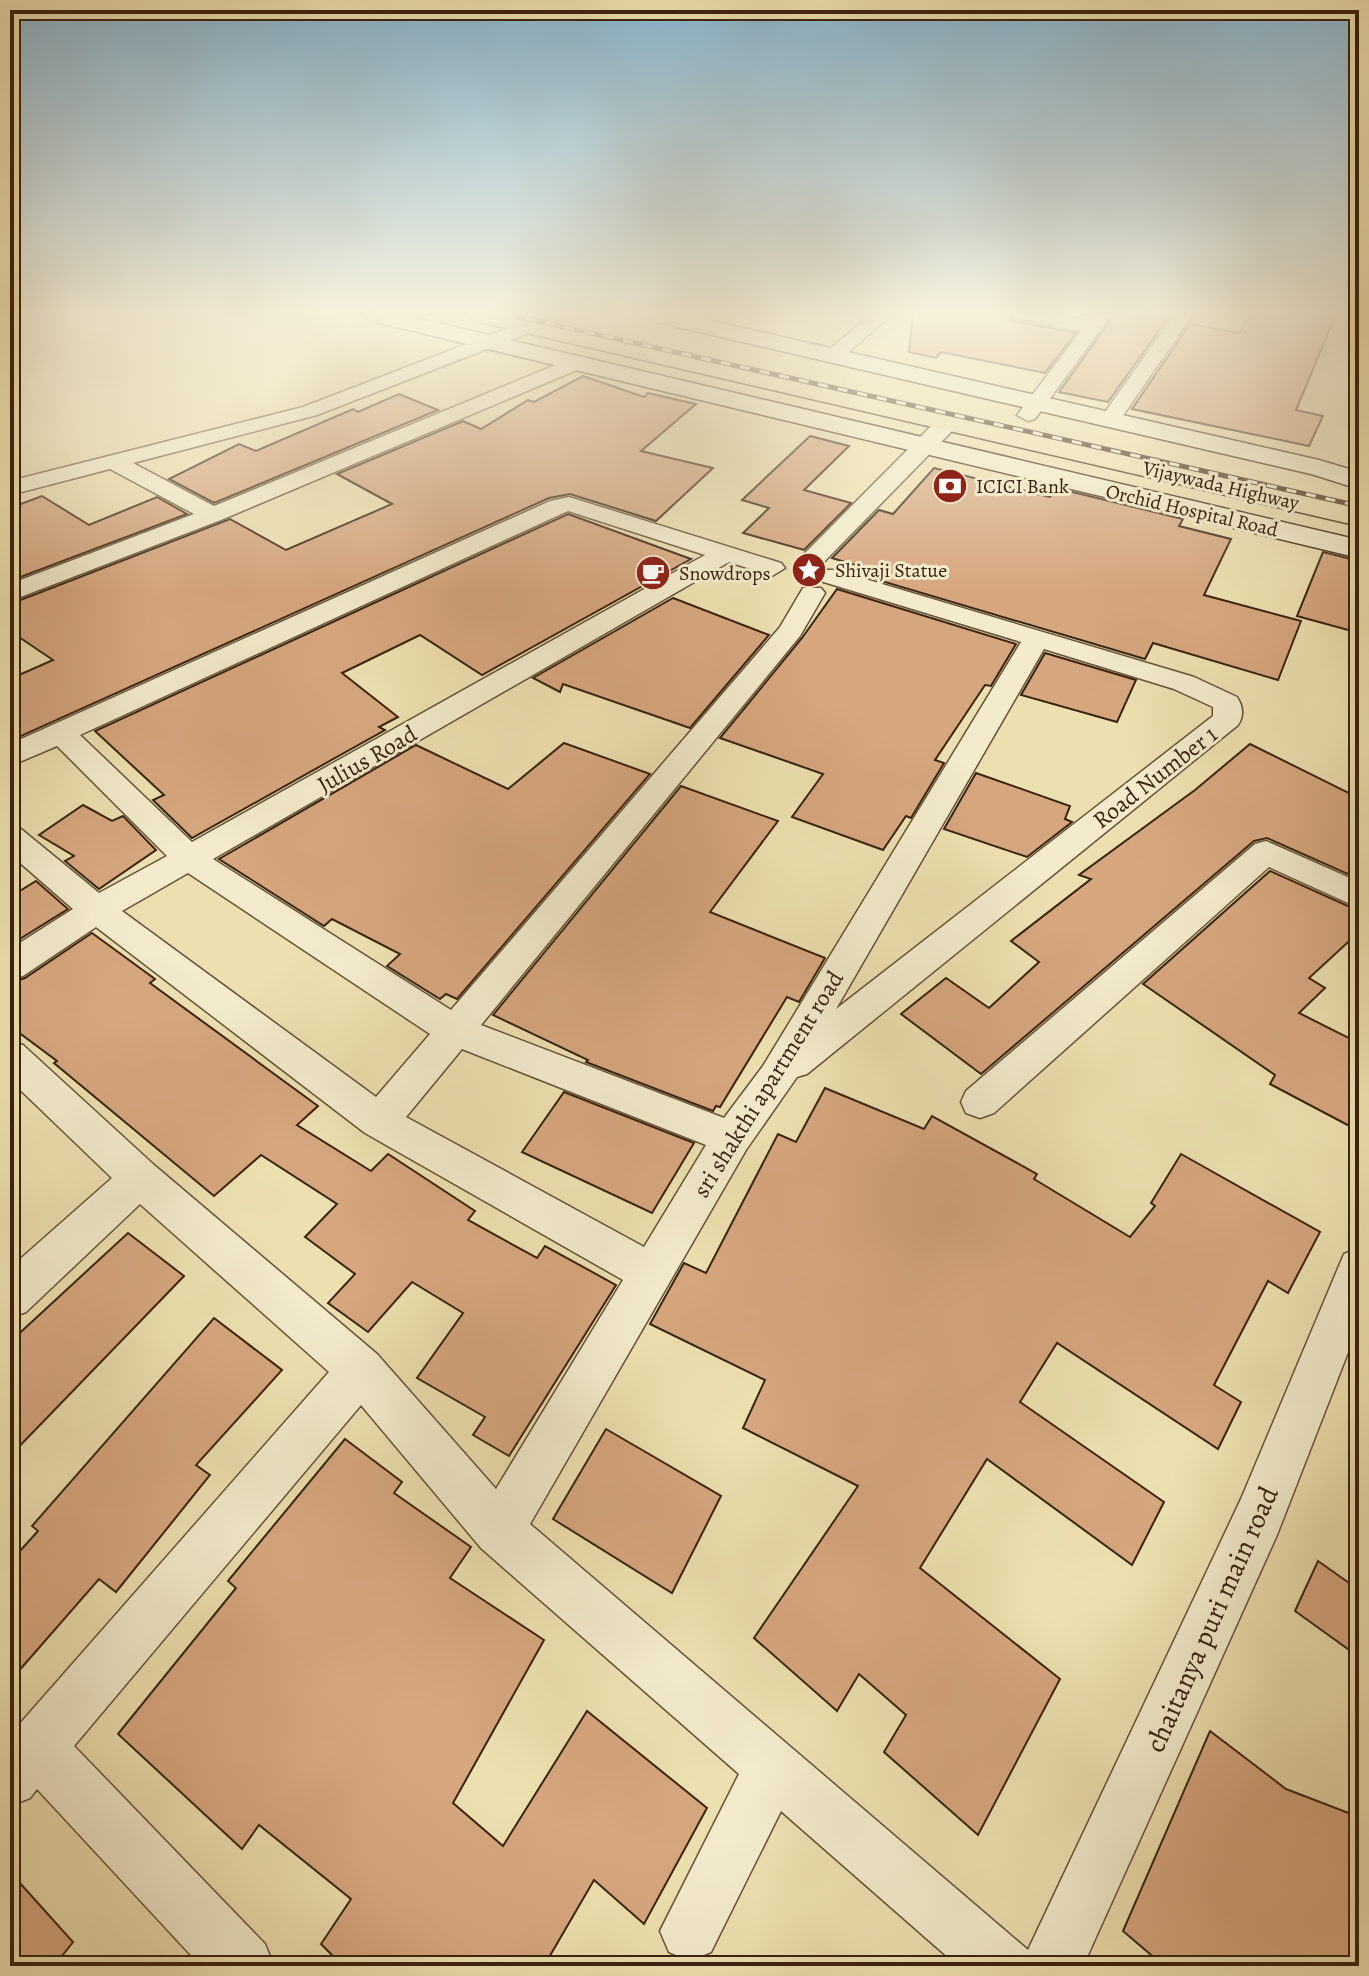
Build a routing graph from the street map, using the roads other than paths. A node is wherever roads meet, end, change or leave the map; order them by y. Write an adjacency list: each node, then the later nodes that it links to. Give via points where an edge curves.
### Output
1 (322, 406): 13 (street)
2 (474, 406): 17 (street)
3 (755, 406): 12 (street, Orchid Hospital Road)
4 (875, 406): 11 (highway, Vijaywada Highway)
5 (1019, 406): 9 (highway, Vijaywada Highway)
6 (1022, 406): 9 (street)
7 (1034, 406): 9 (street)
8 (1120, 406): 10 (street)
9 (1032, 409): 10 (street); 16 (highway, Vijaywada Highway)
10 (1111, 419): 14 (street)
11 (947, 423): 12 (street); 18 (highway, Vijaywada Highway)
12 (923, 447): 19 (street, Orchid Hospital Road); 21 (street)
13 (114, 462): 15 (street); 17 (street)
14 (1359, 481)
15 (10, 488)
16 (1359, 488)
17 (213, 515): 22 (street)
18 (1359, 517)
19 (1359, 549)
20 (725, 554): 21 (street, Road Number 1, via 772,568 766,577 776,590 792,594); 24 (street, via 596,504 543,511); 27 (street, Julius Road)
21 (815, 577): 23 (street, Road Number 1); 31 (street, via 791,630)
22 (10, 593)
23 (1037, 638): 33 (street, sri shakthi apartment road); 33 (street, Road Number 1, via 1184,683 1227,703 1228,719)
24 (61, 733): 25 (street); 27 (street)
25 (10, 756)
26 (10, 837): 29 (street)
27 (191, 860): 29 (street, Julius Road); 31 (street)
28 (1359, 896): 34 (street, via 1266,852)
29 (97, 910): 30 (street, Julius Road); 35 (street)
30 (10, 967)
31 (453, 1030): 35 (street); 36 (street)
32 (10, 1056): 37 (street)
33 (777, 1077): 36 (street, sri shakthi apartment road)
34 (980, 1102)
35 (379, 1121): 39 (street)
36 (732, 1138): 39 (street, sri shakthi apartment road)
37 (140, 1178): 40 (street); 41 (street)
38 (1359, 1268): 48 (street, chaitanya puri main road, via 1259,1517)
39 (653, 1274): 42 (street, sri shakthi apartment road)
40 (10, 1297)
41 (361, 1370): 42 (street); 43 (street)
42 (499, 1530): 44 (street)
43 (23, 1763): 46 (street)
44 (773, 1766): 45 (street); 47 (street)
45 (690, 1931)
46 (243, 1966)
47 (1004, 1966)
48 (1052, 1966)

